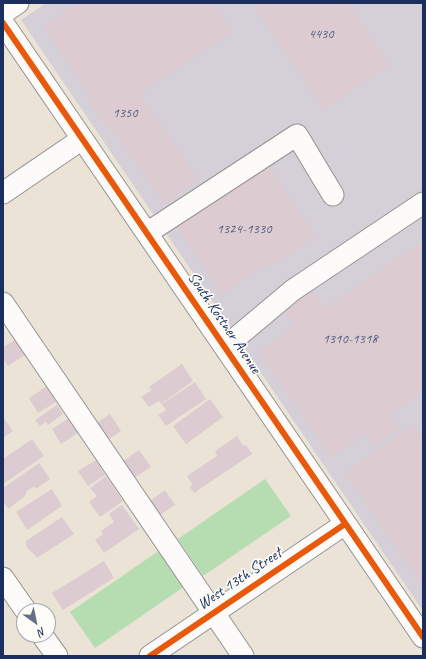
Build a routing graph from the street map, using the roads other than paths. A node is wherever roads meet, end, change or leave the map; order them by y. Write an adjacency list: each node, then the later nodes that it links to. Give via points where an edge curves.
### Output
1 (18, 3): 2 (street)
2 (3, 13)
3 (3, 23): 4 (street, South Kostner Avenue)
4 (82, 139): 5 (street); 8 (street, South Kostner Avenue)
5 (3, 194)
6 (332, 195): 8 (street, via 297,135)
7 (423, 203): 10 (street, via 293,290)
8 (147, 233): 10 (street, South Kostner Avenue)
9 (3, 303): 14 (street)
10 (225, 347): 11 (street, South Kostner Avenue)
11 (346, 524): 14 (street, West 13th Street); 15 (street, South Kostner Avenue)
12 (3, 578): 13 (street)
13 (20, 603)
14 (213, 613): 18 (street, West 13th Street); 19 (street)
15 (422, 634)
16 (47, 643): 17 (street)
17 (56, 656)
18 (150, 656)
19 (243, 656)

